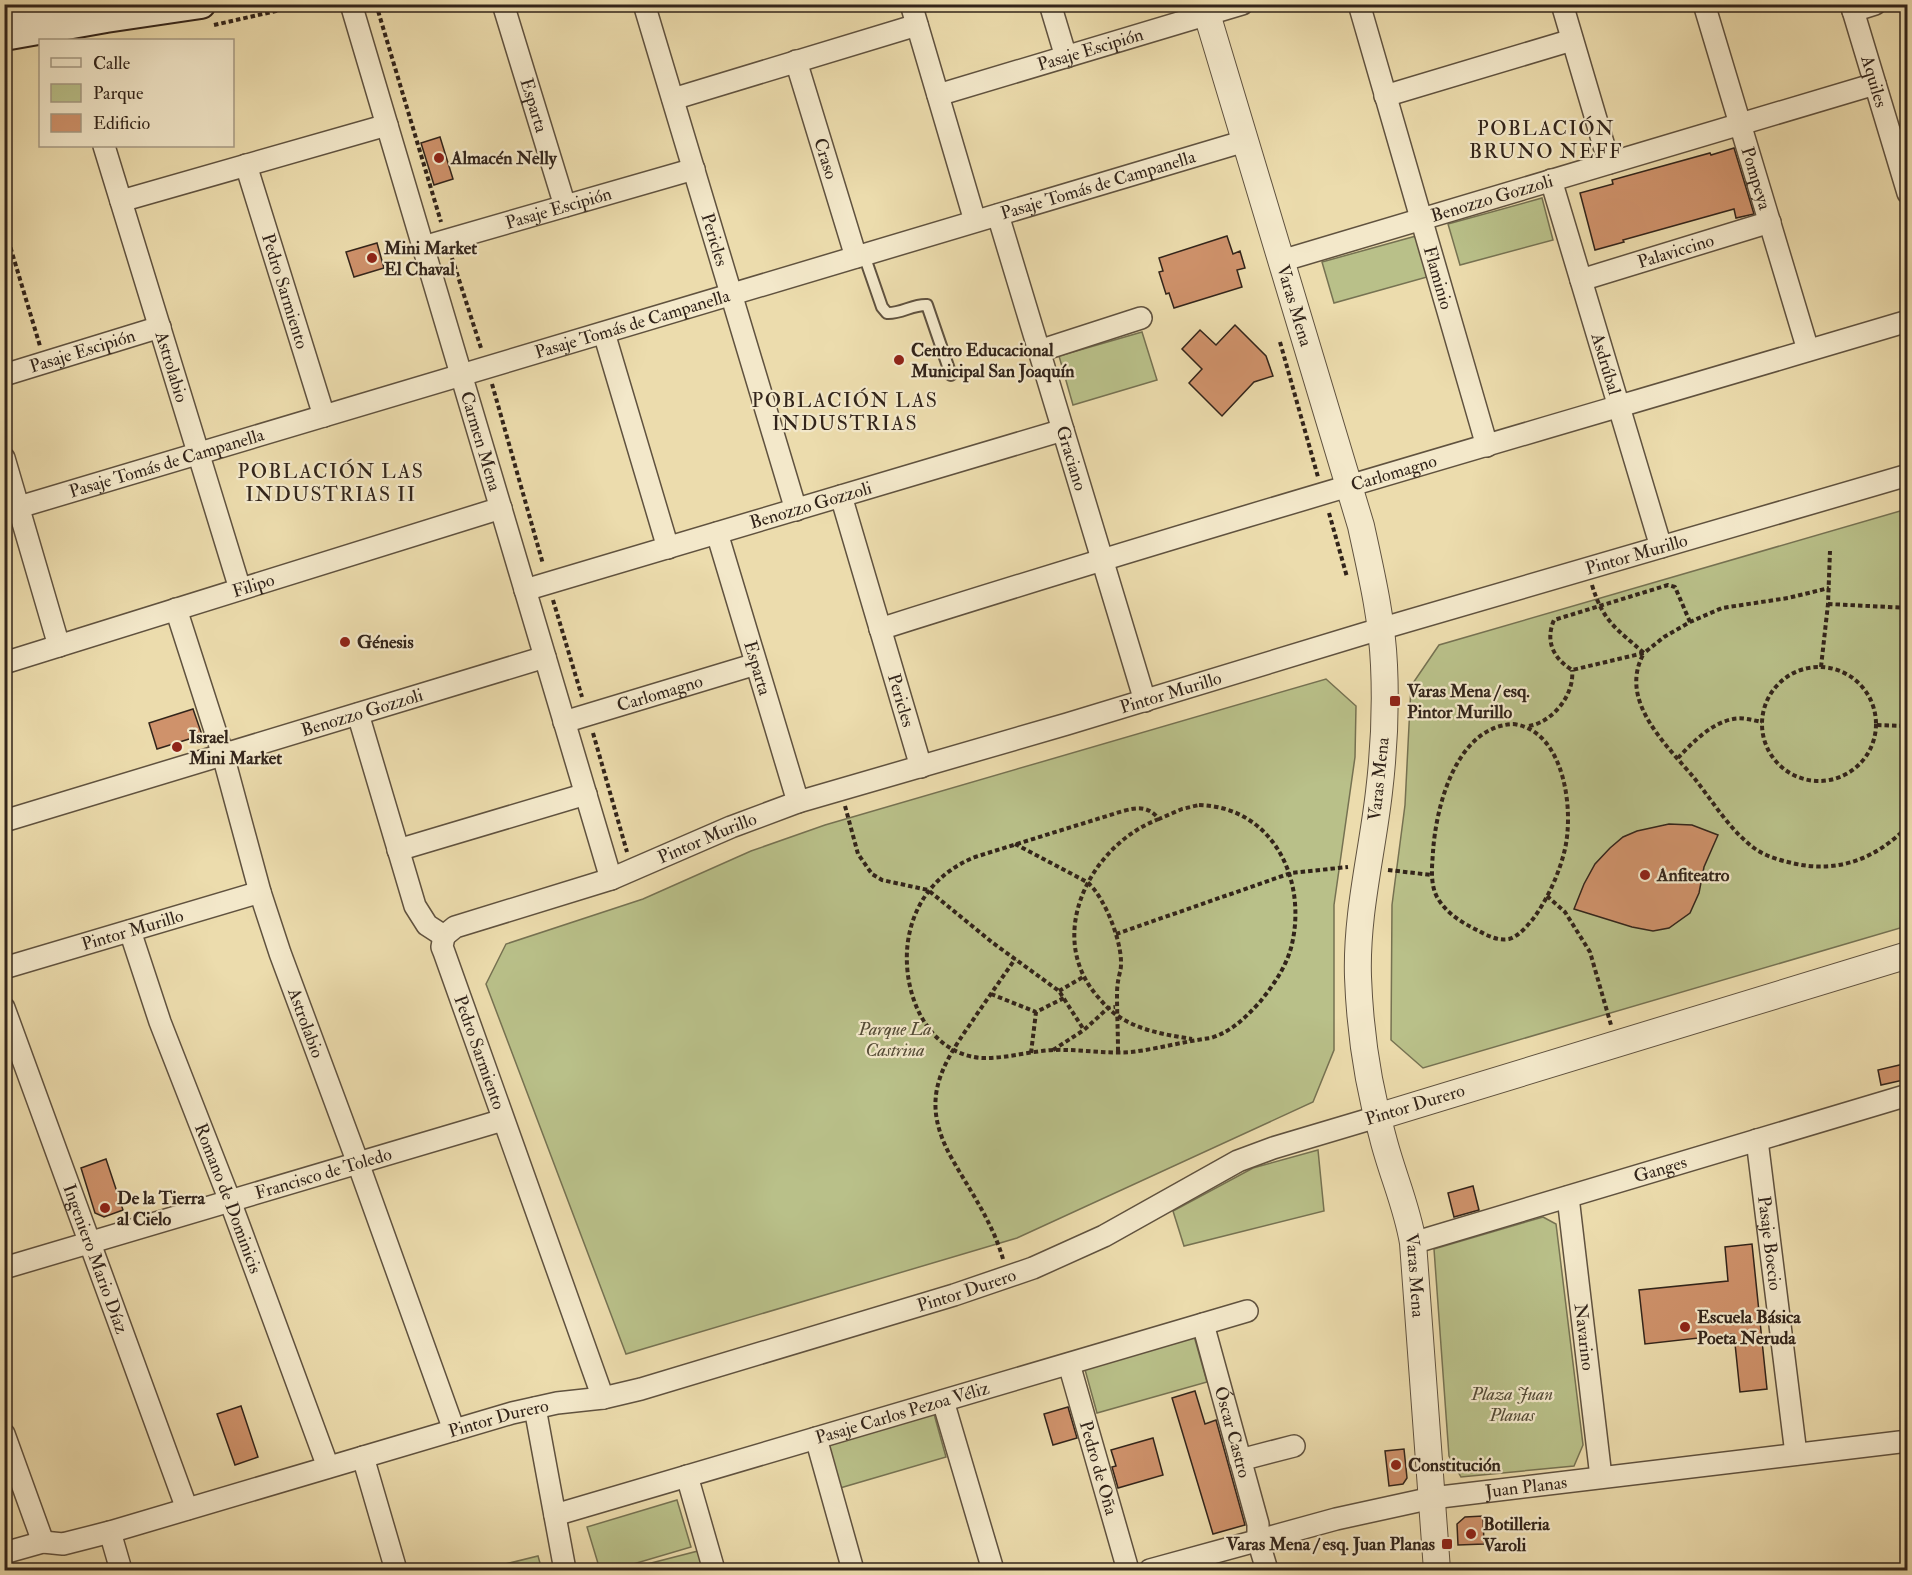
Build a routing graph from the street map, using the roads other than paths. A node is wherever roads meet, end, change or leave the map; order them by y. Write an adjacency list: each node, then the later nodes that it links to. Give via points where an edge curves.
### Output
1 (22, 4): 14 (lane)
2 (92, 4): 17 (lane)
3 (201, 4): 19 (main road)
4 (351, 4): 29 (street, Carmen Mena)
5 (503, 4): 39 (street, Esparta)
6 (644, 4): 27 (street, Pericles)
7 (911, 4): 18 (street)
8 (1050, 4): 22 (street)
9 (1242, 4): 16 (street, Pasaje Escipión)
10 (1359, 4): 26 (street, Flaminio)
11 (1562, 4): 21 (street)
12 (1704, 4): 28 (street, Pompeya)
13 (1875, 4): 15 (street)
14 (4, 7)
15 (1852, 8): 24 (street, Aquiles)
16 (1206, 10): 22 (street, Pasaje Escipión); 31 (street, Varas Mena)
17 (4, 18)
18 (917, 25): 23 (street); 25 (street)
19 (70, 32): 20 (main road)
20 (4, 36)
21 (1572, 40): 26 (street); 33 (street)
22 (1066, 57): 25 (street, Pasaje Escipión)
23 (796, 61): 27 (street); 45 (street, Craso)
24 (1875, 84): 28 (street, Benozzo Gozzoli); 30 (street, Aquiles)
25 (938, 95): 42 (street)
26 (1385, 96): 41 (street, Flaminio)
27 (673, 99): 35 (street, Pericles)
28 (1740, 124): 33 (street, Benozzo Gozzoli); 43 (street, Pompeya)
29 (387, 125): 34 (street); 44 (street, Carmen Mena)
30 (1899, 135): 37 (street, Aquiles)
31 (1245, 141): 40 (street, Pasaje Tomás de Campanella); 46 (street, Varas Mena)
32 (104, 147): 38 (street, Astrolabio)
33 (1609, 163): 36 (street, Benozzo Gozzoli)
34 (246, 165): 38 (street); 59 (street, Pedro Sarmiento)
35 (694, 169): 39 (street, Pasaje Escipión); 48 (street, Pericles)
36 (1551, 180): 41 (street, Benozzo Gozzoli); 47 (street, Asdrúbal)
37 (1908, 193)
38 (122, 201): 51 (street, Astrolabio)
39 (565, 206): 44 (street, Pasaje Escipión)
40 (998, 215): 42 (street, Pasaje Tomás de Campanella); 54 (street, Graciano)
41 (1421, 219): 46 (street, Benozzo Gozzoli); 61 (street, Flaminio)
42 (975, 222): 45 (street, Pasaje Tomás de Campanella)
43 (1770, 222): 47 (street, Palaviccino); 53 (street, Pompeya)
44 (423, 248): 56 (street, Carmen Mena)
45 (860, 256): 48 (street, Pasaje Tomás de Campanella); 57 (lane, via 887,313 927,305)
46 (1281, 261): 65 (street, Varas Mena)
47 (1581, 280): 58 (street, Asdrúbal)
48 (731, 295): 52 (street, Pasaje Tomás de Campanella); 69 (street, Pericles)
49 (1141, 318): 54 (street)
50 (1908, 321): 53 (street, Carlomagno)
51 (160, 327): 55 (street, Pasaje Escipión); 62 (street, Astrolabio)
52 (604, 333): 56 (street, Pasaje Tomás de Campanella); 72 (street)
53 (1808, 350): 58 (street, Carlomagno)
54 (1039, 351): 60 (street, Graciano)
55 (4, 375)
56 (461, 375): 59 (street, Pasaje Tomás de Campanella); 68 (street, Carmen Mena)
57 (951, 375)
58 (1619, 407): 61 (street, Carlomagno); 71 (street, Asdrúbal)
59 (324, 416): 62 (street, Pasaje Tomás de Campanella)
60 (1063, 430): 66 (street, Benozzo Gozzoli); 73 (street, Graciano)
61 (1487, 446): 65 (street, Carlomagno)
62 (199, 454): 67 (street, Pasaje Tomás de Campanella); 74 (street, Astrolabio)
63 (4, 458): 67 (street)
64 (1908, 475): 71 (street, Pintor Murillo)
65 (1348, 487): 73 (street, Carlomagno); 78 (street, Varas Mena, via 1361,526)
66 (841, 496): 69 (street, Benozzo Gozzoli); 77 (street, Pericles)
67 (19, 507): 79 (street)
68 (501, 508): 74 (street, Filipo); 75 (street, Carmen Mena)
69 (796, 510): 70 (street, Benozzo Gozzoli)
70 (717, 533): 72 (street, Benozzo Gozzoli); 82 (street, Esparta)
71 (1661, 547): 78 (street, Pintor Murillo)
72 (668, 548): 75 (street, Benozzo Gozzoli)
73 (1101, 559): 77 (street, Carlomagno); 83 (street, Graciano)
74 (240, 589): 76 (street, Filipo)
75 (525, 590): 80 (street, Carmen Mena)
76 (176, 609): 79 (street, Filipo); 86 (street, Astrolabio)
77 (880, 629): 87 (street, Pericles)
78 (1381, 630): 83 (street, Pintor Murillo); 100 (street, Varas Mena, via 1382,757 1358,957 1363,1038)
79 (59, 646): 81 (street, Filipo)
80 (545, 657): 84 (street, Benozzo Gozzoli); 85 (street, Carmen Mena)
81 (4, 663)
82 (756, 664): 85 (street, Carlomagno); 89 (street, Esparta)
83 (1145, 701): 87 (street, Pintor Murillo)
84 (358, 714): 86 (street, Benozzo Gozzoli); 91 (street)
85 (564, 722): 88 (street, Carmen Mena)
86 (223, 755): 90 (street, Benozzo Gozzoli); 93 (street, Astrolabio)
87 (921, 767): 89 (street, Pintor Murillo)
88 (586, 794): 91 (street); 92 (street, Carmen Mena)
89 (798, 802): 92 (street, Pintor Murillo)
90 (4, 821)
91 (398, 850): 95 (street, via 419,914)
92 (611, 879): 95 (street, Pintor Murillo, via 455,927)
93 (260, 892): 94 (street, Pintor Murillo); 103 (street, Astrolabio)
94 (130, 931): 97 (street, Pintor Murillo); 105 (street, Romano de Dominicis, via 160,1022)
95 (444, 936): 101 (street, Pedro Sarmiento, via 442,946)
96 (1907, 957): 100 (street, Pintor Durero)
97 (4, 968)
98 (4, 1008): 106 (street, Ingeniero Mario Díaz)
99 (1908, 1095): 102 (street, Ganges)
100 (1377, 1117): 107 (street, Varas Mena, via 1407,1210); 112 (street, Pintor Durero, via 1238,1161 1104,1236 1033,1268 875,1319)
101 (503, 1120): 103 (street, Francisco de Toledo); 112 (street, Pedro Sarmiento)
102 (1756, 1140): 104 (street, Ganges); 120 (street, Pasaje Boecio)
103 (358, 1163): 105 (street, Francisco de Toledo); 115 (street, Astrolabio)
104 (1568, 1197): 107 (street, Ganges); 125 (street, Navarino)
105 (230, 1201): 106 (street, Francisco de Toledo); 123 (street, Romano de Dominicis)
106 (89, 1242): 108 (street, Francisco de Toledo); 127 (street, Ingeniero Mario Díaz)
107 (1413, 1243): 126 (street, Varas Mena)
108 (4, 1268)
109 (1247, 1311): 110 (street, Pasaje Carlos Pezoa Véliz)
110 (1203, 1324): 111 (street, Pasaje Carlos Pezoa Véliz); 122 (street, Óscar Castro)
111 (1068, 1364): 113 (street, Pasaje Carlos Pezoa Véliz); 138 (street, Pedro de Oña)
112 (603, 1398): 114 (street, Pintor Durero)
113 (943, 1401): 117 (street, Pasaje Carlos Pezoa Véliz); 137 (street)
114 (535, 1408): 115 (street, Pintor Durero); 128 (street)
115 (454, 1430): 121 (street, Pintor Durero)
116 (4, 1434): 130 (street)
117 (816, 1438): 124 (street, Pasaje Carlos Pezoa Véliz); 136 (street)
118 (1908, 1441): 120 (street, Juan Planas)
119 (1294, 1446): 122 (street)
120 (1796, 1454): 125 (street, Juan Planas)
121 (363, 1457): 123 (street, Pintor Durero); 133 (street)
122 (1240, 1460): 129 (street, Óscar Castro, via 1258,1524)
123 (328, 1467): 127 (street, Pintor Durero)
124 (687, 1476): 128 (street, Pasaje Carlos Pezoa Véliz); 135 (street)
125 (1601, 1477): 126 (street, Juan Planas)
126 (1432, 1498): 129 (street, Juan Planas); 141 (street, Varas Mena)
127 (187, 1509): 131 (street, Pintor Durero)
128 (555, 1515): 134 (street)
129 (1258, 1540): 139 (street, Juan Planas); 140 (street, Óscar Castro)
130 (43, 1542): 131 (street, Pintor Durero); 132 (street, Pintor Durero)
131 (116, 1551)
132 (4, 1553)
133 (396, 1570)
134 (565, 1570)
135 (714, 1570)
136 (854, 1570)
137 (993, 1570)
138 (1128, 1570)
139 (1150, 1570)
140 (1267, 1570)
141 (1437, 1570)

